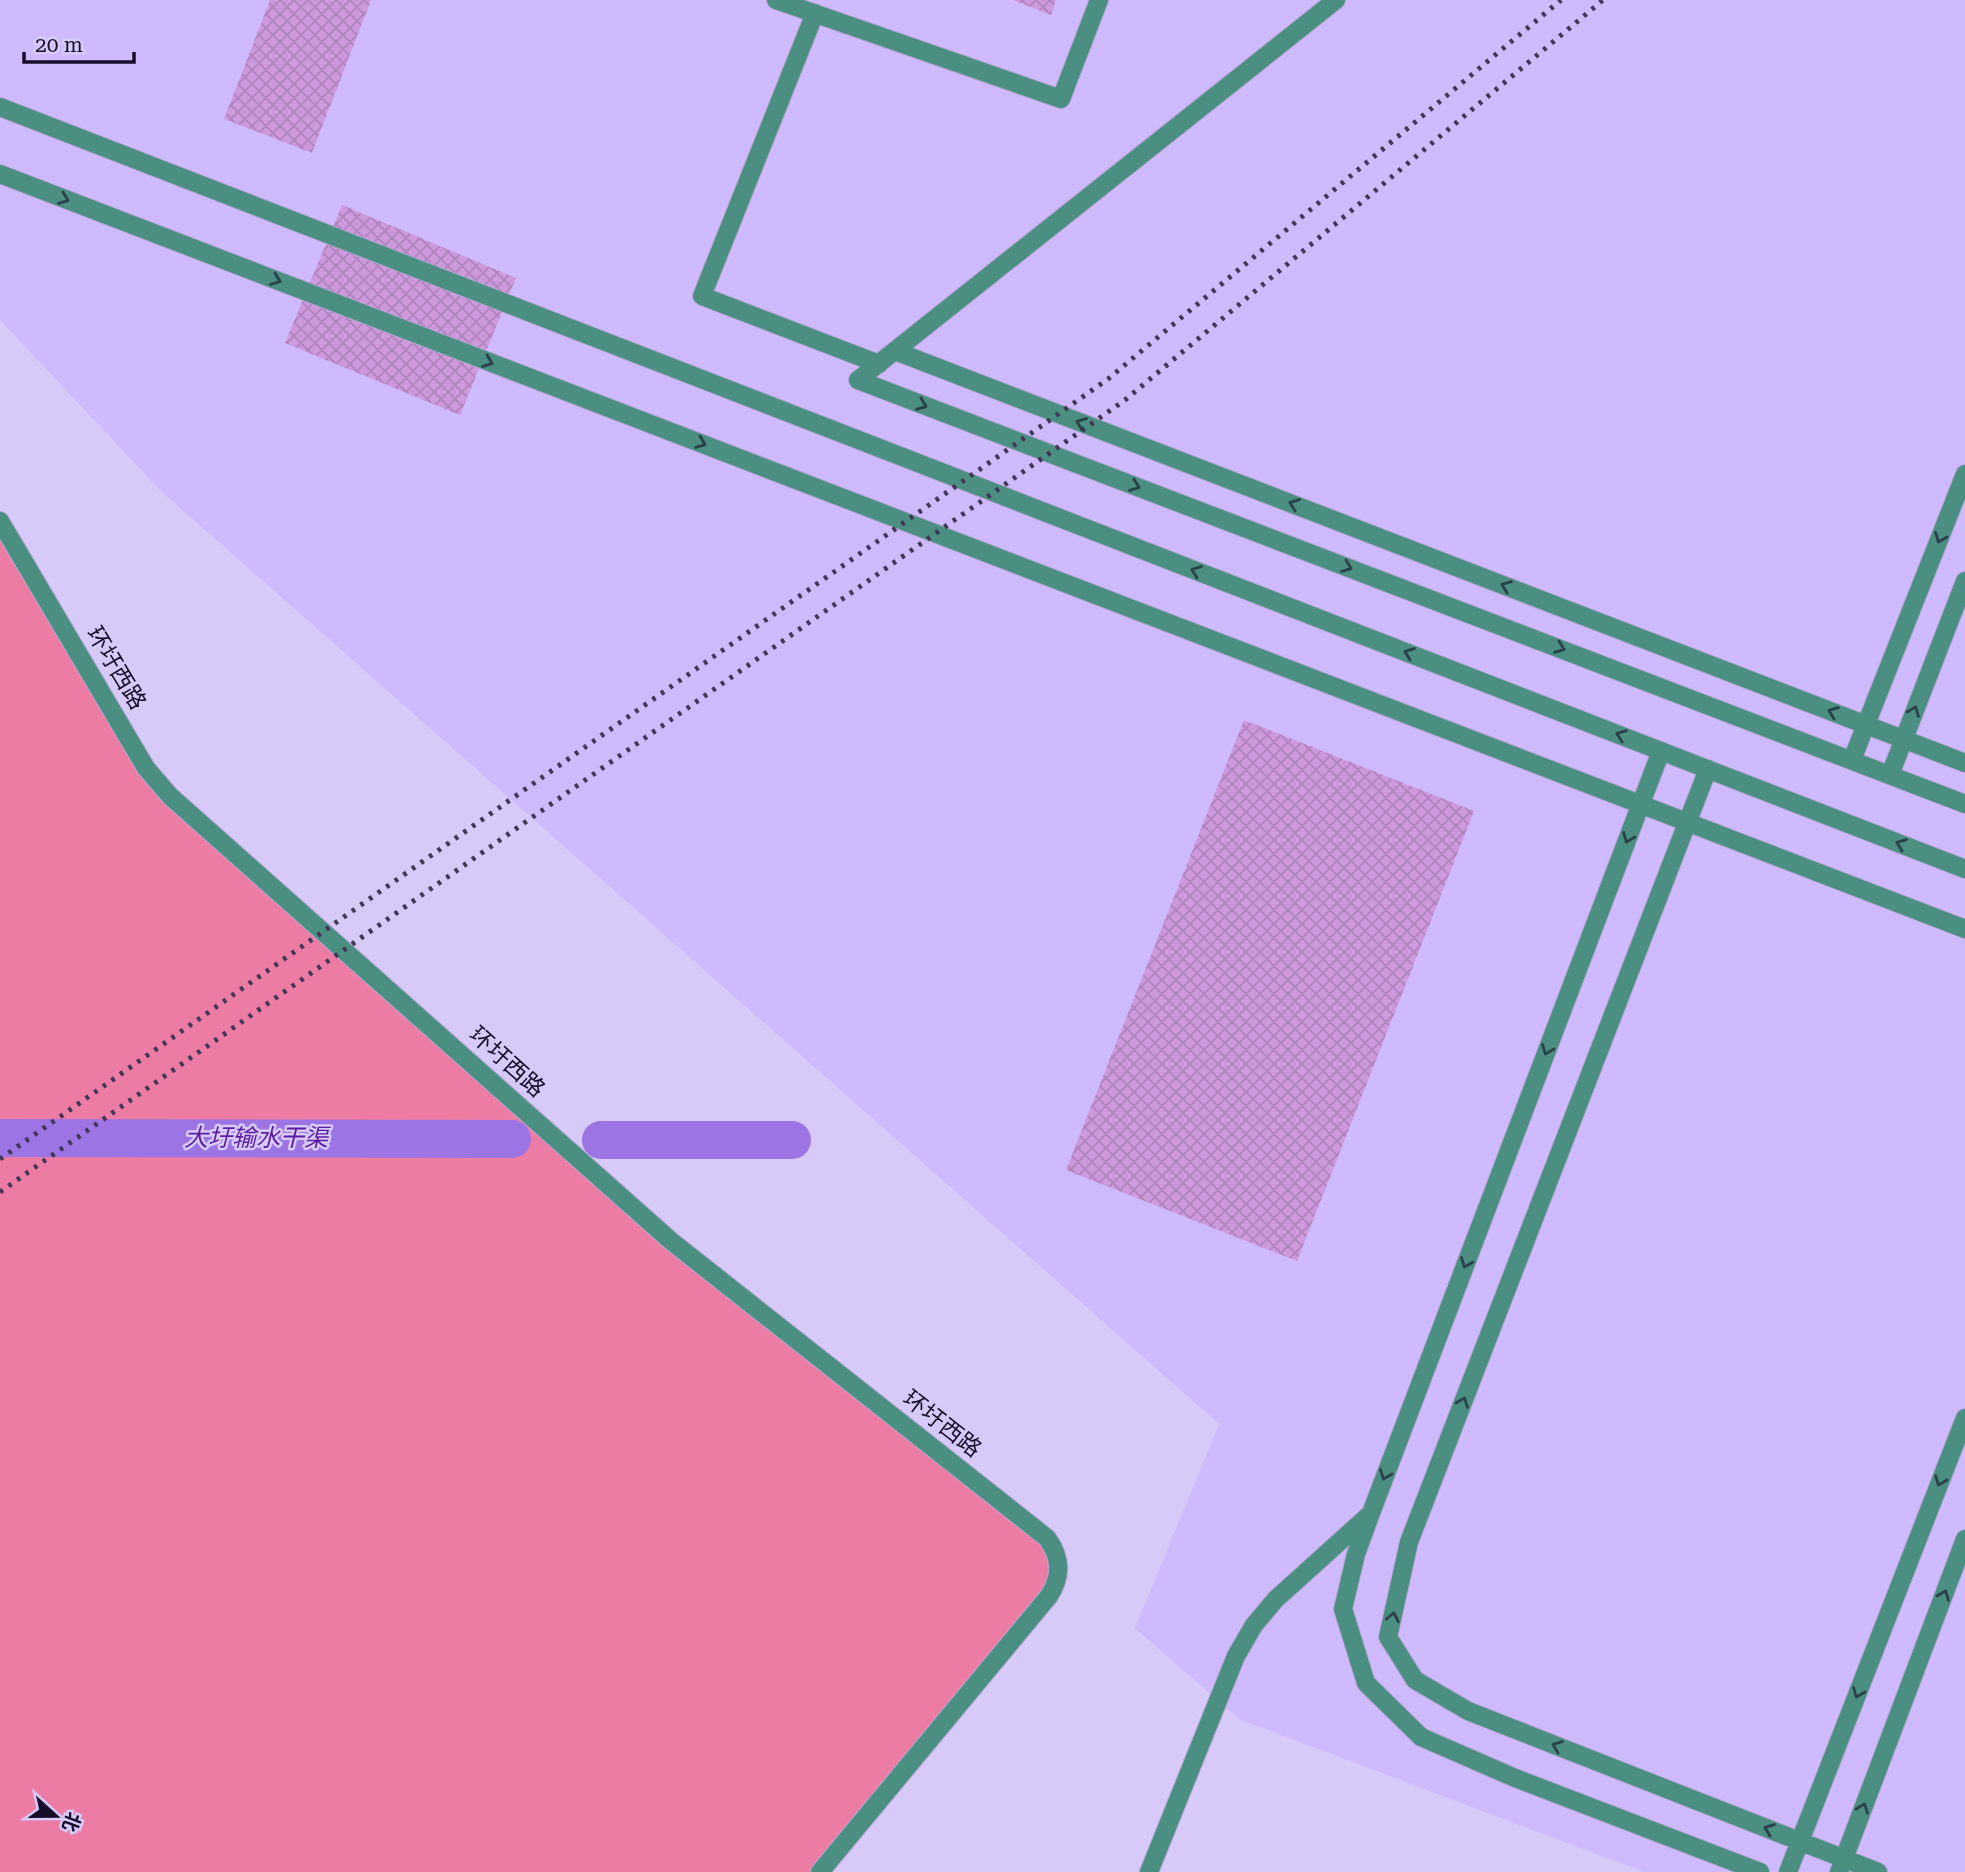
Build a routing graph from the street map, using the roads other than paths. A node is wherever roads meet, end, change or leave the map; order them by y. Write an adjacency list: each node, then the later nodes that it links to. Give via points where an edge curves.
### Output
1 (776, 0): 4 (street)
2 (1100, 0): 4 (street, via 1060,99)
3 (1336, 0): 7 (street)
4 (815, 13): 8 (street, via 702,296)
5 (0, 107): 14 (street, one-way to 5)
6 (0, 174): 20 (street, one-way to 20)
7 (895, 351): 8 (street); 12 (street, one-way to 7)
8 (879, 364): 15 (street, one-way to 15, via 858,380)
9 (1965, 474): 12 (street, one-way to 12)
10 (0, 521): 29 (street, 环圩西路, via 146,768 170,796 671,1241 1047,1538 1055,1550 1059,1567 1049,1596)
11 (1965, 581): 13 (street, one-way to 11)
12 (1866, 725): 13 (street); 15 (street)
13 (1904, 739): 16 (street); 18 (street)
14 (1661, 751): 17 (street); 20 (street)
15 (1852, 760): 18 (street)
16 (1965, 762)
17 (1709, 769): 21 (street); 22 (street, one-way to 17)
18 (1890, 775): 19 (street)
19 (1965, 804)
20 (1641, 805): 21 (street); 25 (street, one-way to 25)
21 (1688, 823): 23 (street); 27 (street, one-way to 21, via 1468,1711 1415,1680 1388,1637 1409,1542)
22 (1965, 869)
23 (1965, 929)
24 (1965, 1418): 27 (street, one-way to 27)
25 (1371, 1513): 30 (street, via 1276,1599 1254,1625 1236,1656); 31 (street, via 1343,1609 1366,1683 1421,1737)
26 (1965, 1539): 28 (street, one-way to 26)
27 (1800, 1841): 28 (street); 32 (street)
28 (1842, 1865): 33 (street)
29 (820, 1872)
30 (1149, 1872)
31 (1760, 1872)
32 (1788, 1872)
33 (1878, 1872)

